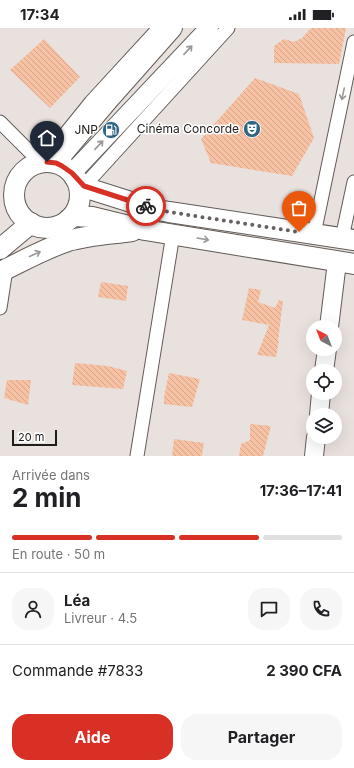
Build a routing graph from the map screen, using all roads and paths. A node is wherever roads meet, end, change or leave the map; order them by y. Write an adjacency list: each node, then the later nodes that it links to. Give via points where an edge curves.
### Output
1 (159, 28): 7 (street, via 66,133)
2 (173, 28): 7 (street, via 111,98)
3 (209, 28): 7 (street, one-way to 3)
4 (228, 28): 7 (street)
5 (354, 42): 15 (street, one-way to 15)
6 (0, 122): 7 (street)
7 (62, 171): 9 (main road, via 34,165 24,172); 11 (main road, via 79,189 77,207); 15 (main road, via 153,209)
8 (354, 182): 16 (street)
9 (15, 189): 10 (main road); 12 (main road, via 17,208)
10 (0, 206)
11 (69, 218): 12 (main road, via 51,227 40,227); 13 (main road, via 92,217)
12 (31, 223): 17 (main road)
13 (145, 230): 14 (main road); 19 (main road, one-way to 13, via 32,255 70,241)
14 (173, 234): 18 (main road, one-way to 18); 23 (street)
15 (314, 234): 16 (main road)
16 (348, 239)
17 (0, 249)
18 (346, 263): 21 (street)
19 (3, 270): 20 (street)
20 (0, 308)
21 (331, 320)
22 (315, 444): 24 (street)
23 (137, 456)
24 (314, 456)

